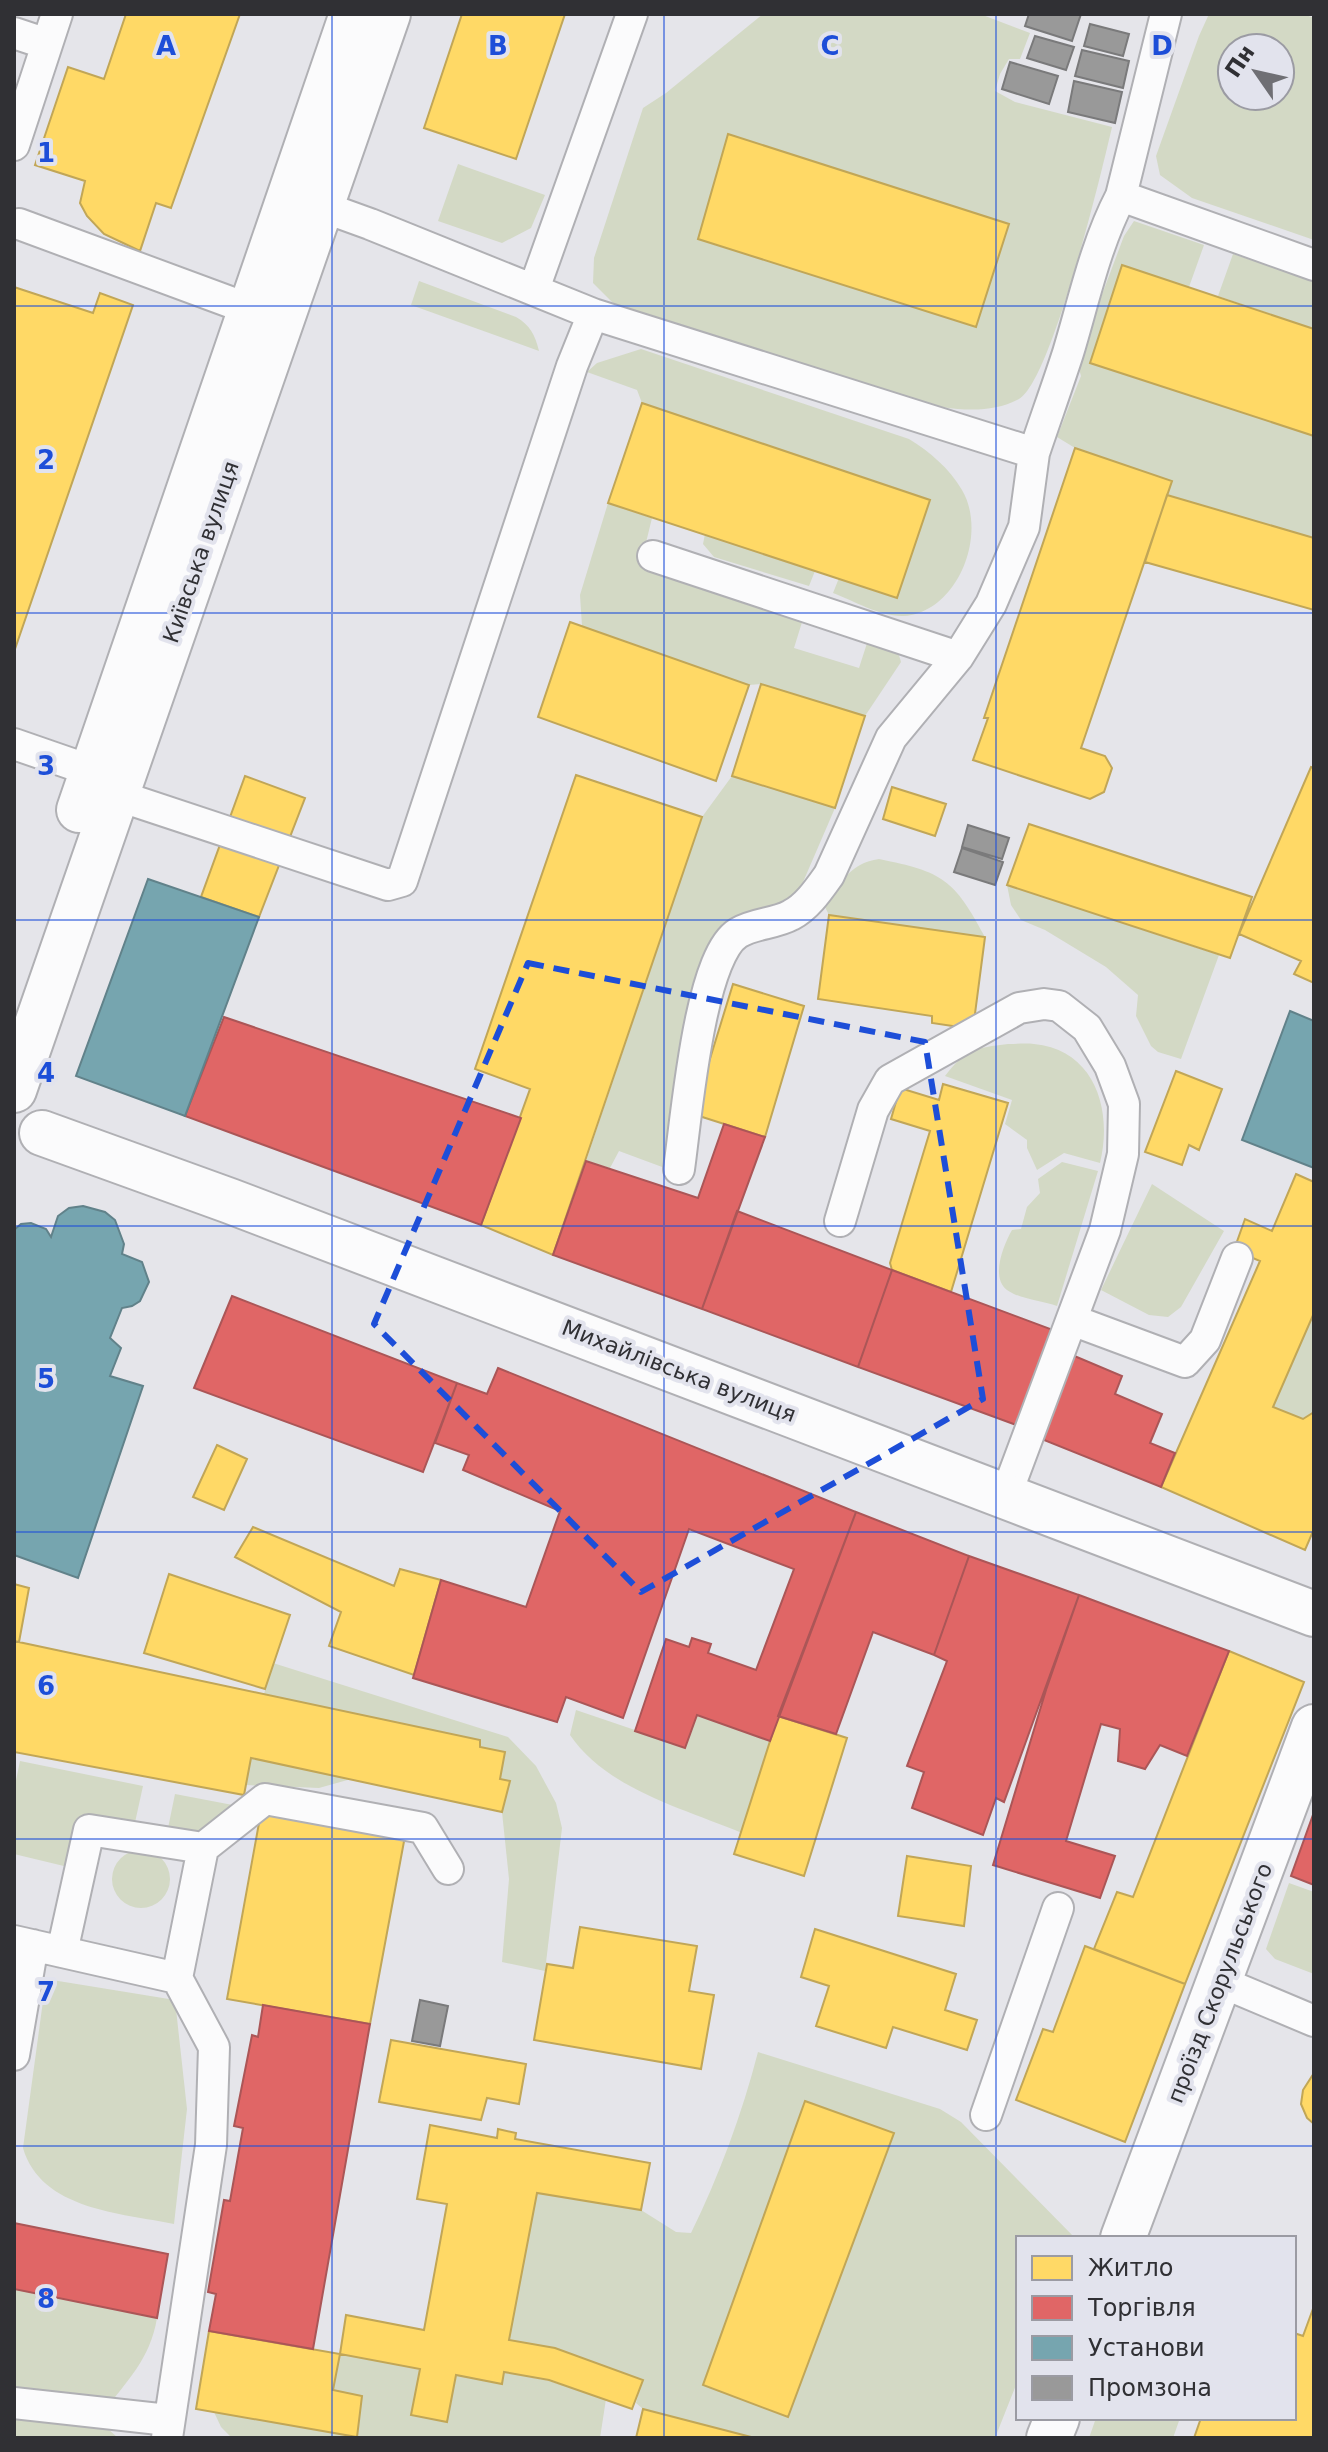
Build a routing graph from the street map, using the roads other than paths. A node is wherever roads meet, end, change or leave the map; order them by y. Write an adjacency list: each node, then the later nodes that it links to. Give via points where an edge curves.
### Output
1 (57, 14): 7 (lane)
2 (352, 14): 14 (main road, Київська вулиця)
3 (388, 14): 10 (main road, Київська вулиця)
4 (632, 14): 13 (lane)
5 (1166, 14): 9 (lane)
6 (14, 33): 7 (lane)
7 (47, 44): 8 (lane)
8 (14, 145)
9 (1121, 196): 12 (lane); 16 (lane, via 1094,261)
10 (323, 207): 13 (lane); 20 (main road, Київська вулиця)
11 (16, 219): 14 (lane)
12 (1314, 265)
13 (534, 289): 15 (lane)
14 (249, 309): 20 (main road, Київська вулиця)
15 (593, 314): 16 (lane); 20 (lane, via 402,881 388,885)
16 (1034, 453): 18 (lane, via 1024,527 991,604)
17 (653, 556): 18 (lane)
18 (958, 657): 24 (lane, via 891,738 853,826 816,893 792,915 736,933 721,952 703,1005)
19 (14, 744): 20 (lane)
20 (99, 784): 21 (main road, Київська вулиця); 22 (main road, Київська вулиця)
21 (14, 1003)
22 (14, 1090)
23 (42, 1133): 28 (main road, Михайлівська вулиця)
24 (679, 1169)
25 (840, 1221): 27 (lane, via 873,1110 890,1080 1019,1008 1059,1006 1087,1028 1110,1066 1124,1104 1123,1154 1105,1230)
26 (1237, 1258): 27 (lane, via 1205,1340 1185,1362)
27 (1072, 1320): 28 (lane)
28 (1006, 1495): 29 (main road, Михайлівська вулиця)
29 (1314, 1614)
30 (1314, 1727): 37 (main road, проїзд Скорульського)
31 (203, 1848): 32 (lane, via 265,1799 423,1828); 35 (lane, via 89,1830); 36 (lane)
32 (448, 1869)
33 (1058, 1908): 40 (lane)
34 (23, 1943): 35 (lane); 39 (lane)
35 (62, 1952): 36 (lane)
36 (177, 1978): 43 (lane, via 214,2047 211,2145)
37 (1221, 1982): 38 (lane); 41 (main road, проїзд Скорульського)
38 (1314, 2021)
39 (14, 2055)
40 (986, 2115)
41 (1124, 2236)
42 (14, 2403): 43 (lane)
43 (168, 2429)

